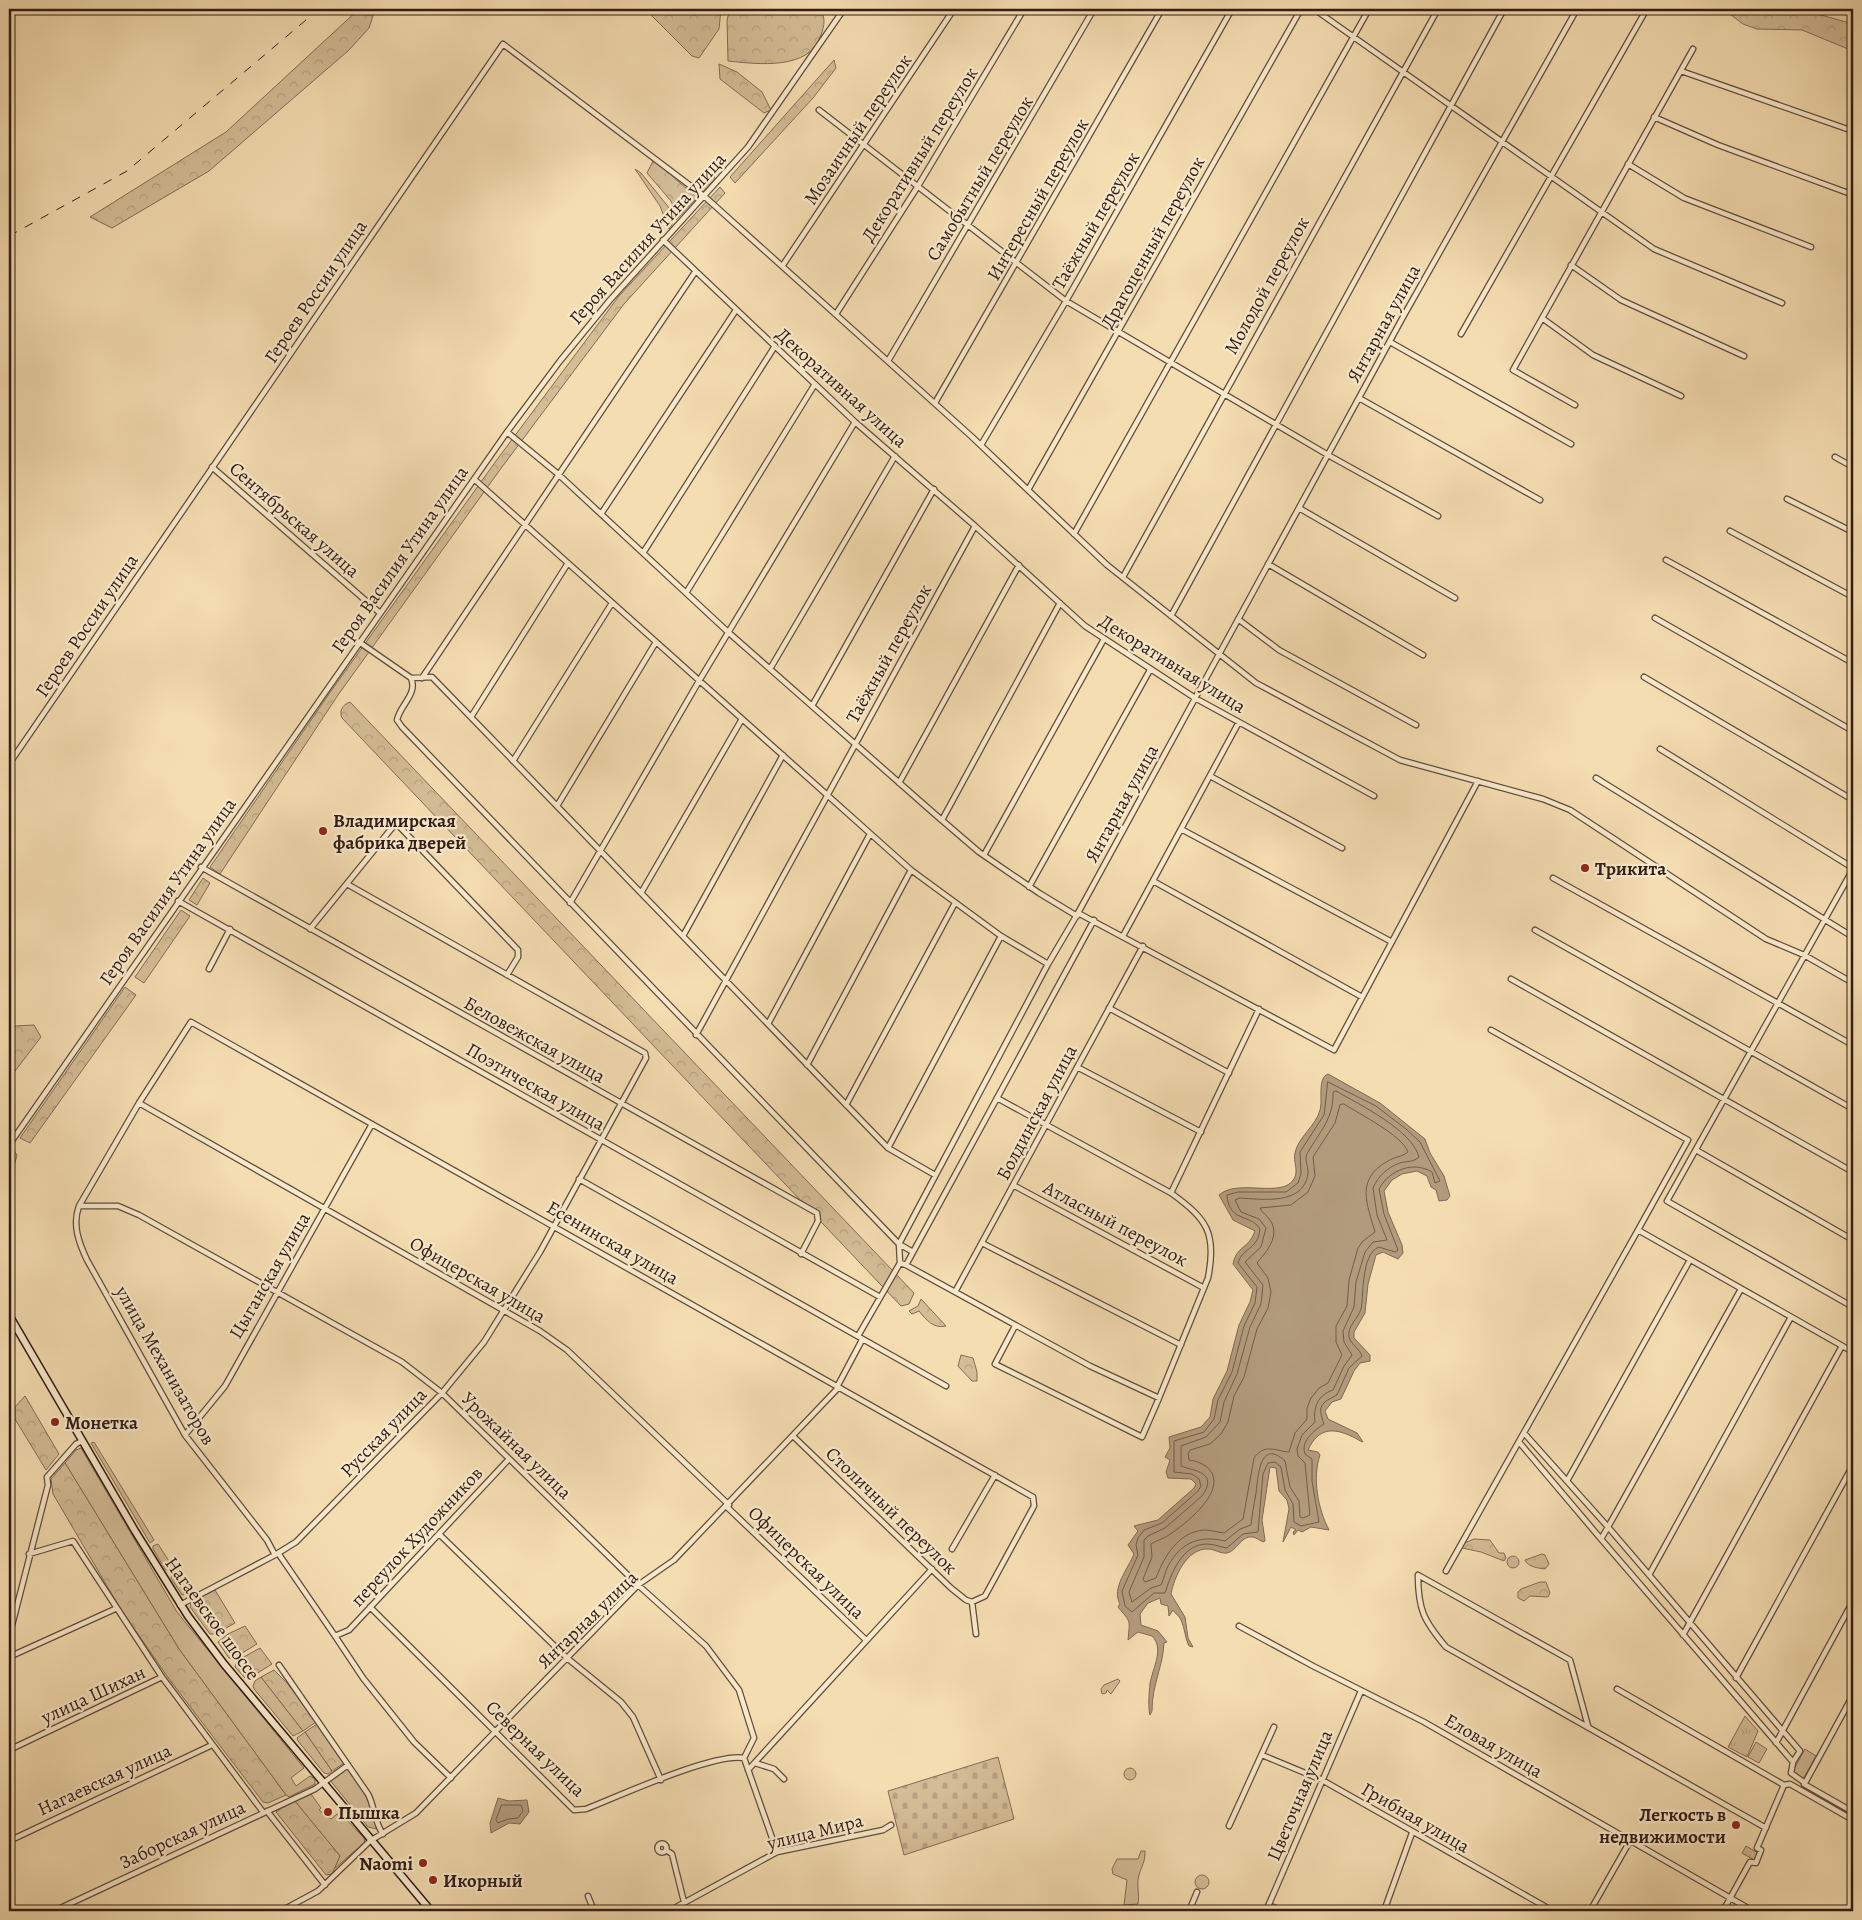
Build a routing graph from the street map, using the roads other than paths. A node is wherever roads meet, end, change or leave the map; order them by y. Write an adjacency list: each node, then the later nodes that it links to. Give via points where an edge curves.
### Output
1 (954, 9): 23 (street, Мозаичный переулок)
2 (1024, 9): 26 (street, Декоративный переулок)
3 (1094, 9): 30 (street, Самобытный переулок)
4 (1162, 9): 33 (street, Интересный переулок)
5 (1232, 9): 37 (street, Таёжный переулок)
6 (1302, 9): 42 (street, Драгоценный переулок)
7 (1314, 9): 14 (street)
8 (1369, 9): 14 (street)
9 (1438, 9): 17 (street, Молодой переулок)
10 (1504, 9): 18 (street)
11 (1577, 9): 22 (street, Янтарная улица)
12 (842, 11): 28 (street, Героя Василия Утина улица, via 748,147)
13 (1645, 12): 25 (street)
14 (1354, 37): 17 (street); 48 (street)
15 (1693, 49): 16 (street)
16 (1681, 71): 20 (street); 21 (street)
17 (1402, 72): 18 (street); 50 (street, Молодой переулок)
18 (1451, 105): 22 (street); 56 (street)
19 (819, 110): 23 (street)
20 (1654, 117): 24 (street); 27 (street, via 1718,146)
21 (1853, 130)
22 (1502, 142): 25 (street); 44 (street, Янтарная улица)
23 (865, 146): 26 (street); 35 (street, Мозаичный переулок)
24 (1628, 164): 29 (street); 32 (street, via 1684,198)
25 (1551, 176): 29 (street); 43 (street)
26 (918, 186): 30 (street); 40 (street, Декоративный переулок)
27 (1851, 194)
28 (704, 196): 31 (street, Героя Василия Утина улица); 35 (street); 64 (street, Героев России улица, via 503,44)
29 (1601, 212): 34 (street); 38 (street, via 1654,249)
30 (969, 226): 33 (street); 47 (street, Самобытный переулок)
31 (663, 240): 36 (street, Декоративная улица); 57 (street, Героя Василия Утина улица, via 560,361)
32 (1811, 247)
33 (1018, 263): 37 (street); 53 (street, Интересный переулок)
34 (1571, 265): 41 (street); 46 (street, via 1621,300)
35 (782, 266): 40 (street)
36 (695, 272): 39 (street, Декоративная улица); 65 (street)
37 (1066, 301): 42 (street); 59 (street, Таёжный переулок)
38 (1782, 303)
39 (736, 310): 45 (street, Декоративная улица); 72 (street)
40 (836, 314): 47 (street)
41 (1542, 318): 51 (street, via 1593,355); 54 (street, via 1513,370)
42 (1118, 332): 48 (street); 68 (street, Драгоценный переулок)
43 (1461, 334)
44 (1390, 342): 52 (street, Янтарная улица); 58 (street)
45 (775, 346): 49 (street, Декоративная улица); 79 (street)
46 (1744, 356)
47 (888, 361): 53 (street)
48 (1171, 363): 50 (street); 78 (street)
49 (815, 384): 55 (street, Декоративная улица); 85 (street)
50 (1224, 393): 56 (street); 84 (street, Молодой переулок)
51 (1681, 396)
52 (1359, 398): 60 (street, Янтарная улица); 70 (street)
53 (936, 403): 59 (street)
54 (1574, 405)
55 (855, 422): 61 (street, Декоративная улица); 94 (street)
56 (1276, 423): 60 (street); 91 (street)
57 (507, 432): 65 (street); 66 (street, Героя Василия Утина улица)
58 (1571, 444)
59 (981, 445): 68 (street)
60 (1328, 455): 71 (street, Янтарная улица); 73 (street)
61 (895, 456): 67 (street, Декоративная улица); 101 (street)
62 (1835, 457): 63 (street)
63 (1853, 466)
64 (212, 467): 90 (street, Сентябрьская улица); 118 (street, Героев России улица)
65 (558, 474): 72 (street); 74 (street)
66 (474, 479): 74 (street); 90 (street, Героя Василия Утина улица)
67 (934, 489): 75 (street, Декоративная улица); 108 (street)
68 (1028, 490): 78 (street)
69 (1787, 499): 77 (street)
70 (1540, 500)
71 (1299, 508): 82 (street, Янтарная улица); 87 (street)
72 (601, 514): 79 (street)
73 (1438, 516)
74 (524, 524): 81 (street); 105 (street)
75 (975, 526): 83 (street, Декоративная улица); 114 (street, Таёжный переулок)
76 (1730, 531): 86 (street)
77 (1853, 532)
78 (1074, 534): 84 (street)
79 (643, 553): 85 (street)
80 (1666, 560): 100 (street)
81 (568, 563): 88 (street); 109 (street)
82 (1268, 564): 93 (street, Янтарная улица); 99 (street)
83 (1019, 566): 89 (street, Декоративная улица); 122 (street)
84 (1122, 577): 91 (street)
85 (686, 593): 94 (street)
86 (1853, 597)
87 (1455, 598)
88 (612, 603): 97 (street); 117 (street)
89 (1060, 603): 95 (street, Декоративная улица); 127 (street)
90 (380, 613): 96 (street, Героя Василия Утина улица)
91 (1171, 616): 98 (street)
92 (1655, 618): 113 (street)
93 (1238, 619): 98 (street, Янтарная улица); 112 (street, via 1279,650)
94 (729, 632): 101 (street); 106 (street)
95 (1104, 639): 102 (street, Декоративная улица); 132 (street)
96 (360, 642): 104 (street); 133 (street, Героя Василия Утина улица)
97 (656, 642): 106 (street); 126 (street)
98 (1219, 654): 107 (street, Янтарная улица); 121 (street, via 1256,683 1400,760)
99 (1423, 655)
100 (1853, 663)
101 (770, 669): 108 (street)
102 (1150, 670): 107 (street, Декоративная улица); 139 (street)
103 (1644, 677): 125 (street)
104 (411, 678): 105 (street); 142 (street, via 414,684 412,691 398,714 402,727)
105 (422, 678): 109 (street, via 432,677)
106 (699, 681): 110 (street); 131 (street)
107 (1195, 698): 111 (street, Декоративная улица); 144 (street, Янтарная улица)
108 (812, 706): 114 (street)
109 (471, 717): 117 (street)
110 (742, 718): 116 (street); 140 (street)
111 (1239, 722): 119 (street); 124 (street, Декоративная улица)
112 (1416, 725)
113 (1853, 730)
114 (855, 744): 122 (street); 123 (street, Таёжный переулок)
115 (1660, 749): 134 (street)
116 (783, 755): 123 (street); 150 (street)
117 (513, 761): 126 (street)
118 (9, 764)
119 (1210, 776): 128 (street); 130 (street)
120 (1596, 778): 146 (street)
121 (1478, 781): 154 (street); 156 (street, via 1570,810 1766,939)
122 (899, 783): 127 (street)
123 (827, 795): 129 (street); 161 (street, Таёжный переулок)
124 (1374, 796)
125 (1853, 800)
126 (557, 806): 131 (street)
127 (942, 820): 132 (street)
128 (1181, 829): 137 (street); 154 (street)
129 (870, 834): 135 (street); 167 (street)
130 (1342, 848)
131 (600, 851): 140 (street); 142 (street)
132 (984, 855): 139 (street)
133 (201, 867): 141 (street, Героя Василия Утина улица); 148 (street, Беловежская улица)
134 (1853, 869): 146 (street)
135 (912, 870): 143 (street); 172 (street)
136 (1553, 878): 164 (street)
137 (1153, 881): 152 (street); 163 (street)
138 (347, 884): 148 (street); 159 (street); 159 (street, via 393,824 399,824 518,950 518,957)
139 (1029, 887): 144 (street)
140 (641, 893): 150 (street)
141 (178, 901): 147 (street, Поэтическая улица); 185 (street, Героя Василия Утина улица)
142 (570, 903): 169 (street)
143 (955, 903): 151 (street); 179 (street)
144 (1078, 914): 145 (street); 157 (street, Янтарная улица)
145 (1094, 920): 152 (street); 175 (street)
146 (1824, 921): 153 (street); 156 (street)
147 (230, 929): 158 (street); 184 (street, Поэтическая улица)
148 (310, 929): 178 (street, Беловежская улица)
149 (1535, 930): 171 (street)
150 (683, 936): 161 (street)
151 (1001, 936): 157 (street); 186 (street)
152 (1123, 936): 155 (street)
153 (1853, 937)
154 (1392, 942): 163 (street)
155 (1143, 946): 165 (street, Болдинская улица); 166 (street)
156 (1804, 955): 162 (street); 164 (street)
157 (1048, 964): 189 (street, Янтарная улица)
158 (209, 969)
159 (507, 975): 178 (street, Русская улица, via 645,1052 646,1058)
160 (1511, 978): 176 (street)
161 (726, 981): 167 (street); 169 (street, Таёжный переулок)
162 (1853, 983)
163 (1362, 997): 166 (street, via 1334,1050)
164 (1778, 1003): 170 (street); 171 (street)
165 (1110, 1008): 173 (street, Болдинская улица); 174 (street)
166 (1260, 1009): 174 (street)
167 (768, 1024): 172 (street)
168 (1492, 1030): 196 (street, via 1688,1140)
169 (696, 1035): 199 (street)
170 (1853, 1045)
171 (1751, 1051): 176 (street); 180 (street)
172 (807, 1065): 179 (street)
173 (1077, 1067): 182 (street, Болдинская улица); 183 (street)
174 (1229, 1072): 183 (street)
175 (997, 1098): 182 (street); 200 (street)
176 (1724, 1099): 187 (street); 188 (street)
177 (139, 1103): 181 (street, Есенинская улица, via 191,1022); 193 (street); 194 (street, Офицерская улица)
178 (620, 1104): 184 (street, Русская улица); 201 (street, Беловежская улица, via 817,1213 818,1221)
179 (846, 1105): 186 (street)
180 (1853, 1109)
181 (372, 1124): 194 (street, Цыганская улица); 195 (street, Есенинская улица)
182 (1046, 1125): 191 (street, Болдинская улица); 192 (street)
183 (1201, 1132): 192 (street)
184 (600, 1140): 190 (street, Русская улица); 201 (street, Поэтическая улица)
185 (9, 1145)
186 (888, 1148): 189 (street)
187 (1696, 1150): 197 (street); 210 (street, via 1667,1201)
188 (1853, 1172)
189 (935, 1175): 199 (street, Янтарная улица)
190 (579, 1180): 195 (street, Русская улица); 215 (street)
191 (1013, 1185): 198 (street, Болдинская улица); 205 (street, Атласный переулок)
192 (1172, 1193): 205 (street, via 1196,1211 1210,1234 1212,1260)
193 (79, 1206): 208 (street, Урожайная улица, via 118,1206); 225 (street, улица Механизаторов, via 76,1214 79,1243)
194 (324, 1209): 208 (street, Цыганская улица); 211 (street, Офицерская улица)
195 (554, 1226): 211 (street, Русская улица); 221 (street, Есенинская улица)
196 (1638, 1230): 202 (street); 224 (street)
197 (1853, 1240)
198 (982, 1243): 207 (street, Болдинская улица); 217 (street)
199 (899, 1244): 200 (street); 203 (street)
200 (914, 1252): 204 (street)
201 (801, 1254): 209 (street, Поэтическая улица)
202 (1690, 1260): 206 (street); 232 (street)
203 (900, 1263): 204 (street); 209 (street)
204 (906, 1265): 207 (street)
205 (1204, 1288): 217 (street)
206 (1741, 1289): 213 (street); 234 (street)
207 (955, 1292): 214 (street)
208 (276, 1293): 222 (street, Урожайная улица, via 402,1362); 225 (street, Цыганская улица, via 225,1386)
209 (880, 1298): 215 (street)
210 (1853, 1307)
211 (504, 1311): 222 (street, Русская улица, via 484,1342); 233 (street, Офицерская улица, via 567,1350)
212 (9, 1315): 227 (street, Нагаевское шоссе)
213 (1791, 1317): 218 (street); 242 (street)
214 (1016, 1326): 223 (street); 223 (street, via 995,1364 1142,1437)
215 (858, 1336): 216 (street)
216 (862, 1340): 220 (street); 221 (street, Янтарная улица)
217 (1181, 1345): 223 (street)
218 (1842, 1346): 219 (street); 249 (street)
219 (1853, 1352)
220 (946, 1386)
221 (837, 1388): 226 (street, Янтарная улица); 231 (street, Есенинская улица)
222 (442, 1393): 229 (street, Урожайная улица); 239 (street, Русская улица, via 296,1542)
223 (1159, 1398)
224 (1524, 1433): 228 (street); 232 (street)
225 (185, 1436): 239 (street, улица Механизаторов)
226 (794, 1436): 233 (street, Янтарная улица); 240 (street, Столичный переулок)
227 (82, 1441): 238 (street, via 48,1477); 246 (street, Нагаевское шоссе)
228 (1519, 1442): 236 (street); 241 (street)
229 (509, 1458): 235 (street, переулок Художников); 243 (street, Урожайная улица)
230 (1853, 1465): 260 (street)
231 (995, 1474): 237 (street); 245 (street, Есенинская улица, via 1035,1500 985,1596)
232 (1567, 1481): 234 (street)
233 (728, 1506): 243 (street, Янтарная улица, via 674,1560); 255 (street, Офицерская улица)
234 (1608, 1527): 236 (street); 242 (street)
235 (439, 1534): 247 (street, переулок Художников); 257 (street)
236 (1601, 1539): 252 (street)
237 (952, 1549)
238 (30, 1554): 248 (street, via 73,1540); 254 (street)
239 (277, 1554): 246 (street, Русская улица); 253 (street, улица Механизаторов)
240 (932, 1569): 245 (street, Столичный переулок); 255 (street)
241 (1446, 1571)
242 (1648, 1575): 249 (street)
243 (638, 1585): 257 (street, Янтарная улица); 272 (street, Урожайная улица, via 706,1646 739,1690 754,1738)
244 (1853, 1601): 266 (street)
245 (972, 1602): 251 (street)
246 (180, 1604): 281 (street, Нагаевское шоссе, via 224,1664)
247 (370, 1607): 253 (street, переулок Художников, via 344,1632); 267 (street, Северная улица)
248 (115, 1609): 256 (street); 259 (street)
249 (1690, 1623): 252 (street); 260 (street)
250 (1239, 1626): 262 (street, Еловая улица)
251 (976, 1634)
252 (1683, 1635): 268 (street)
253 (335, 1636): 277 (street, улица Механизаторов, via 363,1678 414,1742)
254 (9, 1638)
255 (866, 1640): 274 (street)
256 (9, 1657)
257 (567, 1658): 267 (street, Янтарная улица); 279 (street, via 621,1702 633,1717)
258 (279, 1665): 275 (street)
259 (162, 1677): 269 (street); 270 (street, улица Шихан)
260 (1736, 1678): 266 (street)
261 (1617, 1690): 283 (street)
262 (1361, 1691): 280 (street, Цветочная улица); 295 (street, Еловая улица, via 1424,1722)
263 (1853, 1696): 282 (street)
264 (1588, 1726): 264 (street, via 1446,1647 1428,1625 1418,1599 1418,1575 1570,1660); 290 (street)
265 (1274, 1727): 271 (street)
266 (1783, 1731): 268 (street); 273 (street, via 1800,1751)
267 (496, 1732): 277 (street, Янтарная улица); 279 (street, Северная улица, via 574,1810 586,1809)
268 (1776, 1743): 273 (street)
269 (212, 1745): 285 (street); 293 (street, Нагаевская улица)
270 (9, 1750)
271 (1262, 1755): 280 (street, Грибная улица); 289 (street)
272 (744, 1758): 276 (street); 279 (street, Северная улица, via 726,1758)
273 (1793, 1762): 282 (street, via 1791,1773)
274 (755, 1763): 276 (street); 278 (street, via 774,1769)
275 (348, 1765): 281 (street, Заборская улица); 292 (street, via 373,1803 378,1828)
276 (748, 1770): 297 (street)
277 (451, 1778): 292 (street, Янтарная улица, via 416,1813)
278 (784, 1779)
279 (661, 1780)
280 (1322, 1780): 291 (street, Грибная улица); 309 (street, Цветочная улица)
281 (322, 1782): 285 (street, Заборская улица, via 315,1789); 294 (street, Нагаевское шоссе)
282 (1805, 1783): 284 (street); 286 (street)
283 (1784, 1785): 284 (street, via 1790,1784); 290 (street)
284 (1801, 1790): 287 (street)
285 (265, 1812): 298 (street); 303 (street, Заборская улица)
286 (1853, 1812)
287 (1853, 1820)
288 (891, 1825): 297 (street, улица Мира, via 883,1830)
289 (1229, 1826)
290 (1766, 1828): 301 (street, via 1757,1848 1760,1855 1756,1863 1750,1862)
291 (1412, 1833): 310 (street); 311 (street, Грибная улица)
292 (383, 1834): 294 (street, Янтарная улица)
293 (9, 1841)
294 (370, 1841): 298 (street, Янтарная улица); 305 (street, Нагаевское шоссе)
295 (1630, 1841): 301 (street, Еловая улица); 312 (street)
296 (666, 1850): 302 (street, via 672,1854)
297 (777, 1852): 302 (street, улица Мира)
298 (325, 1884): 304 (street, Янтарная улица)
299 (1196, 1892): 308 (street)
300 (588, 1896): 306 (street)
301 (1731, 1897): 313 (street); 314 (street, Еловая улица)
302 (684, 1902): 307 (street, улица Мира)
303 (54, 1911)
304 (281, 1911)
305 (431, 1911)
306 (594, 1911)
307 (669, 1911)
308 (1189, 1911)
309 (1266, 1911)
310 (1384, 1911)
311 (1553, 1911)
312 (1590, 1911)
313 (1723, 1911)
314 (1753, 1911)

